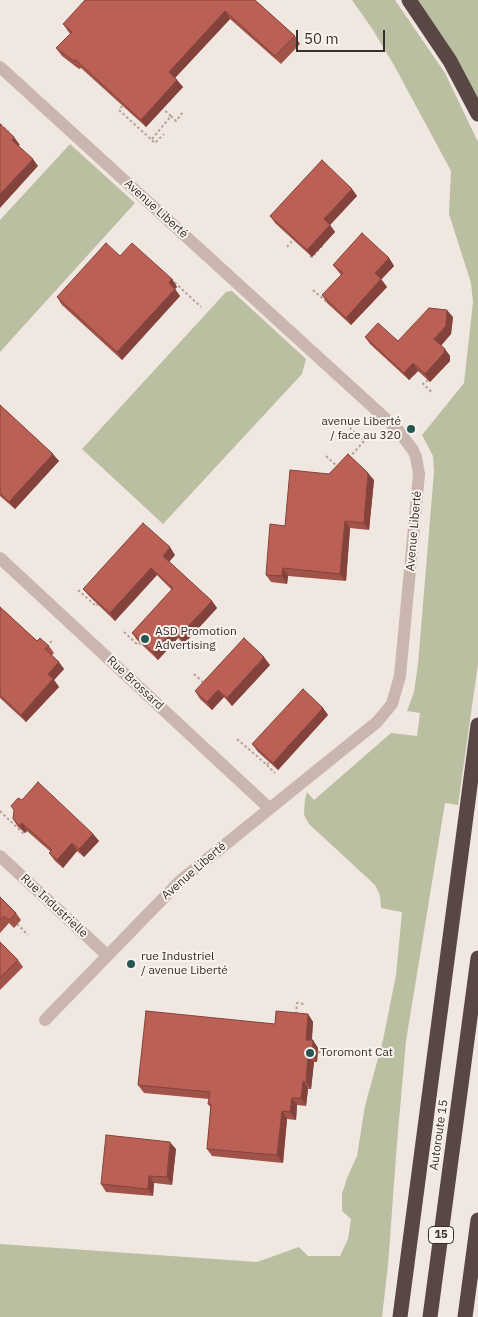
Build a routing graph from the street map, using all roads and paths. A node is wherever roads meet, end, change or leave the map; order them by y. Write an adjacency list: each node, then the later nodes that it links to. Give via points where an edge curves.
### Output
1 (409, 0): 6 (highway, via 450,61)
2 (0, 67): 40 (street, Avenue Liberté, via 397,430 416,457 419,484 396,695 377,722)
3 (122, 106): 11 (path, via 119,110)
4 (163, 109): 7 (path)
5 (183, 112): 7 (path, via 176,120)
6 (478, 114)
7 (171, 116): 11 (path)
8 (0, 124): 9 (path)
9 (7, 133)
10 (164, 134): 11 (path, via 156,142)
11 (152, 139)
12 (293, 240): 14 (path)
13 (324, 244): 15 (path, via 312,257)
14 (287, 247)
15 (306, 251)
16 (167, 278): 19 (path)
17 (313, 290): 18 (path)
18 (330, 305)
19 (201, 307)
20 (428, 380): 21 (path, via 423,384)
21 (433, 393)
22 (350, 428): 24 (path, via 364,441)
23 (326, 456): 25 (path, via 339,468)
24 (346, 461)
25 (336, 472)
26 (0, 558): 40 (street, Rue Brossard)
27 (78, 590): 28 (path, via 96,606)
28 (98, 604)
29 (124, 632): 31 (path, via 138,645)
30 (53, 639): 32 (path)
31 (140, 643)
32 (47, 647)
33 (194, 674): 34 (path)
34 (208, 687)
35 (478, 725): 56 (highway)
36 (237, 739): 38 (path)
37 (269, 762): 38 (path)
38 (266, 765): 39 (path)
39 (275, 772)
40 (270, 808): 48 (street, Avenue Liberté, via 180,881)
41 (0, 811): 43 (path)
42 (19, 820): 43 (path)
43 (10, 821): 44 (path)
44 (25, 835)
45 (0, 856): 48 (street, Rue Industrielle)
46 (17, 924): 47 (path)
47 (28, 935)
48 (107, 955): 52 (street, Avenue Liberté)
49 (478, 958): 57 (highway, Autoroute 15 / 15)
50 (304, 1004): 51 (path, via 297,1003)
51 (296, 1018)
52 (45, 1020)
53 (318, 1052): 54 (path)
54 (342, 1054)
55 (478, 1220): 58 (highway)
56 (400, 1317)
57 (430, 1317)
58 (465, 1317)

